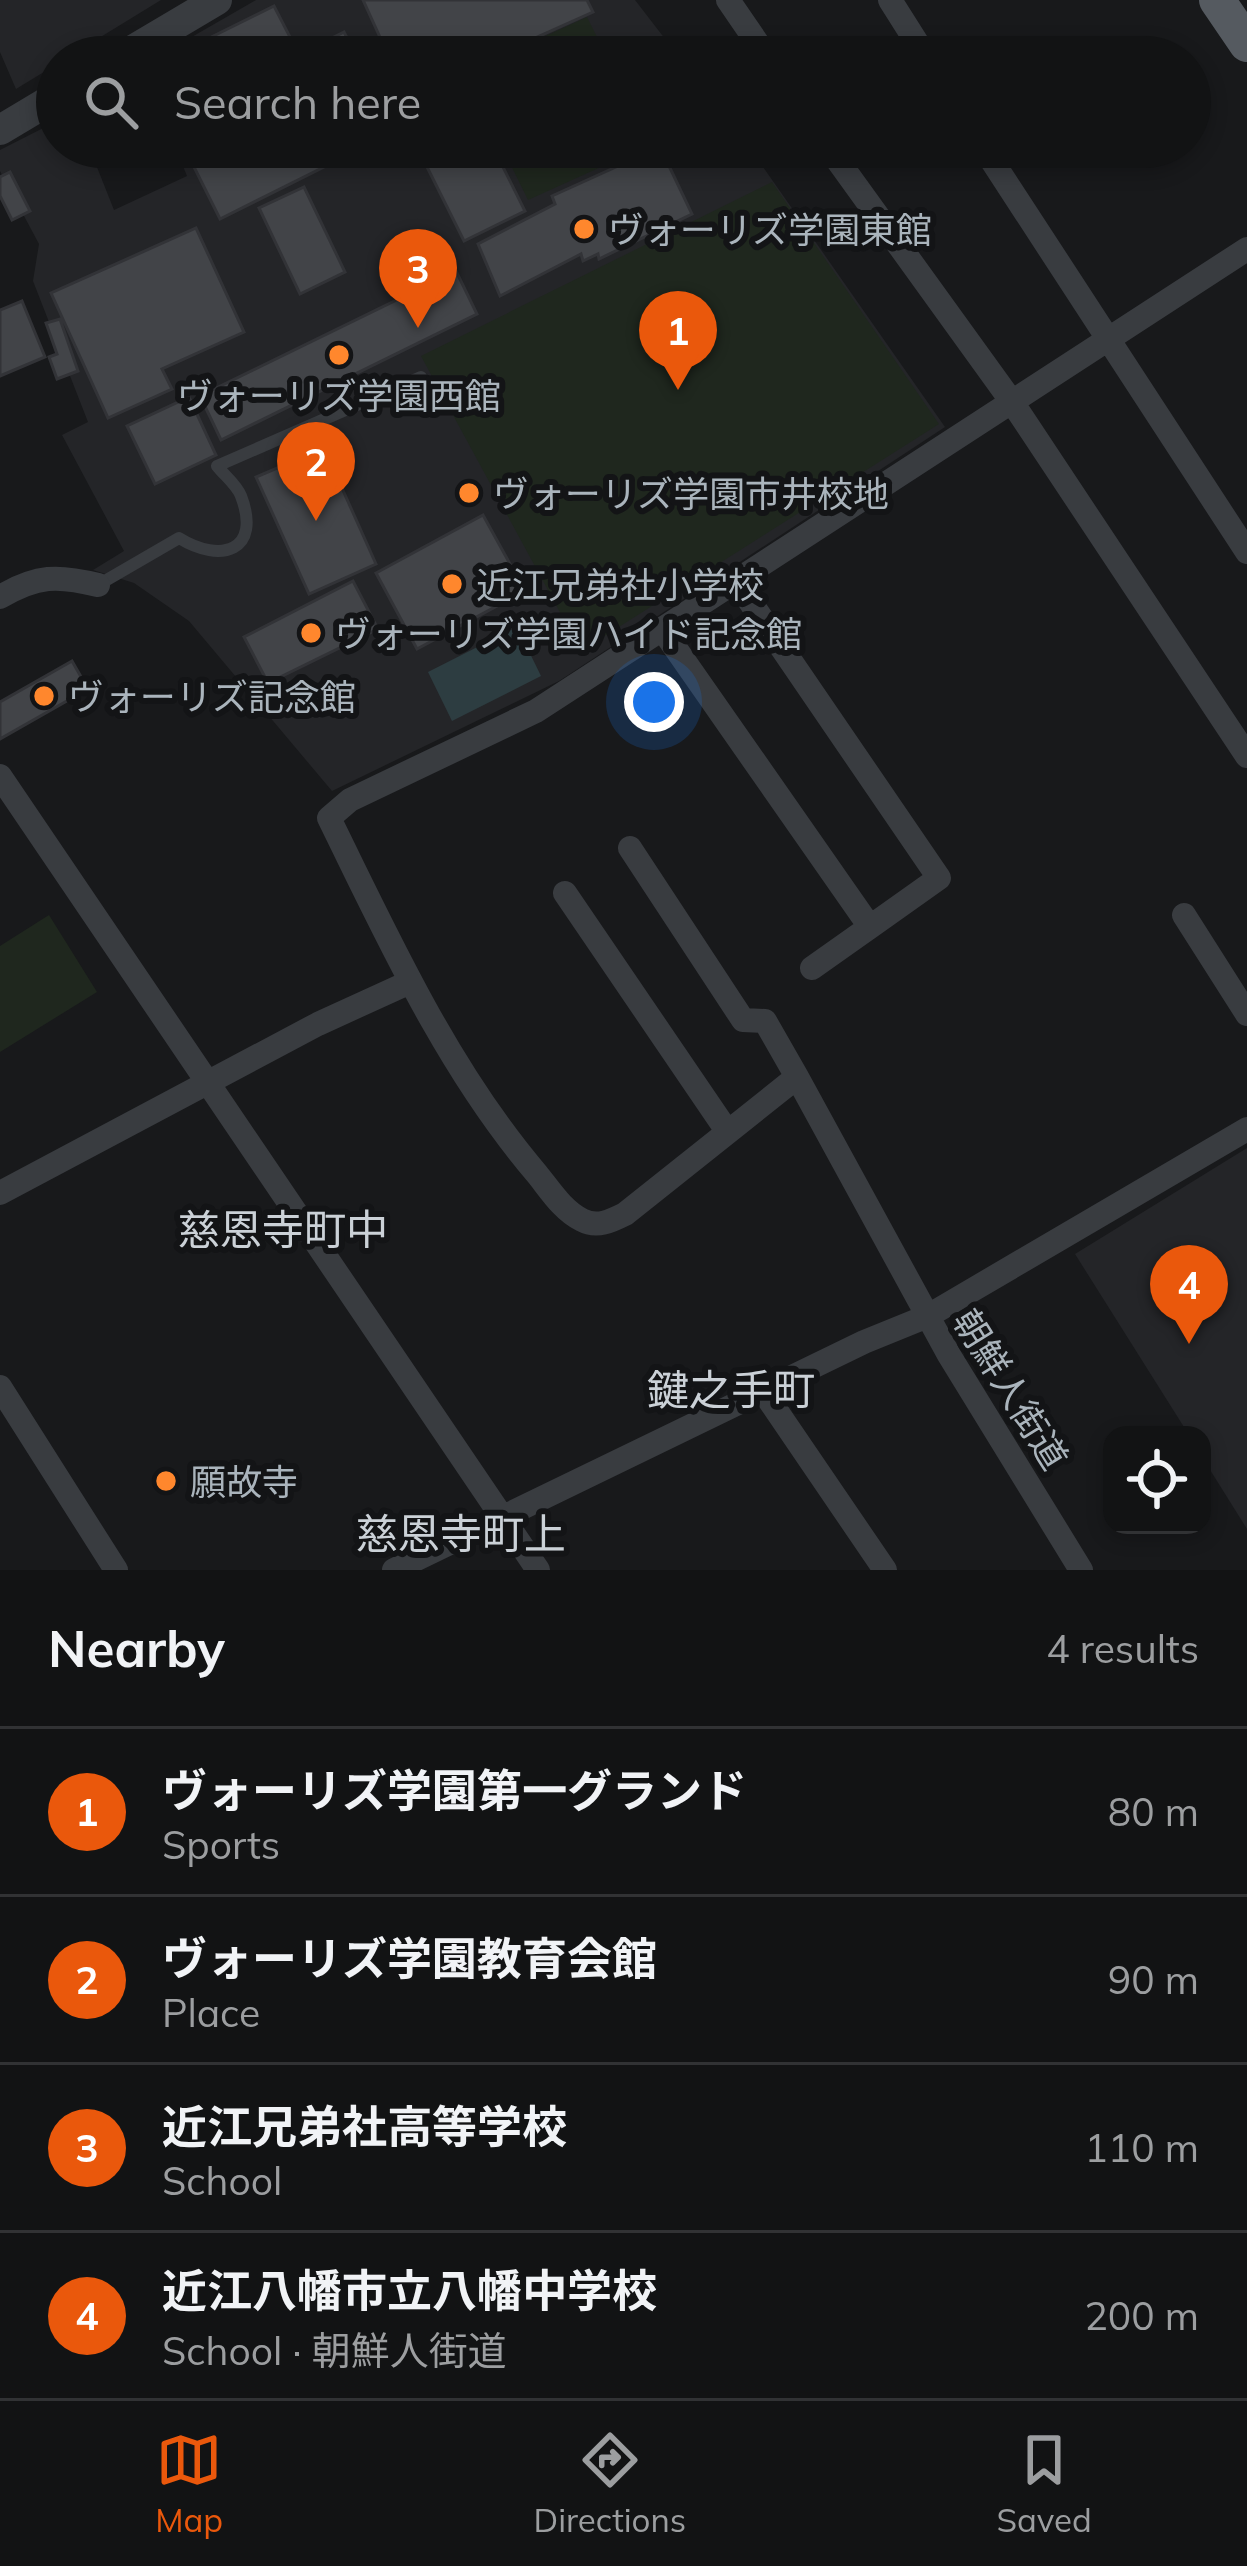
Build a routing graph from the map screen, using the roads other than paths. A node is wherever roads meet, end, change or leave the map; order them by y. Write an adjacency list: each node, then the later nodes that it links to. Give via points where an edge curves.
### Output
1 (217, 0): 5 (street)
2 (728, 0): 6 (street)
3 (890, 0): 7 (street)
4 (1217, 0): 8 (main road)
5 (157, 36)
6 (752, 36)
7 (913, 36)
8 (1247, 44)
9 (36, 109): 10 (street)
10 (0, 130)
11 (843, 168): 16 (street)
12 (996, 168): 14 (street)
13 (1247, 249): 14 (street)
14 (1105, 341): 16 (street); 17 (street)
15 (421, 377): 19 (lane, via 217,466 240,493 247,526 235,548 202,552 179,538)
16 (1012, 402): 18 (street); 22 (street)
17 (1247, 551)
18 (736, 581): 21 (street); 27 (street, via 939,878)
19 (98, 585): 20 (street, via 57,574)
20 (0, 596)
21 (662, 629): 27 (street); 29 (street, via 536,711 328,818)
22 (1247, 756)
23 (0, 776): 32 (street)
24 (630, 848): 31 (street, via 743,1020 765,1021)
25 (566, 893): 34 (street)
26 (1184, 915): 30 (street)
27 (870, 927): 28 (street)
28 (812, 968)
29 (410, 982): 32 (street); 34 (street, via 512,1146 585,1222 625,1214)
30 (1247, 1014)
31 (797, 1077): 34 (street); 36 (street)
32 (209, 1084): 35 (street); 39 (street)
33 (1247, 1129): 36 (street)
34 (727, 1131)
35 (0, 1192)
36 (928, 1316): 38 (street, 朝鮮人街道); 44 (street, 朝鮮人街道)
37 (0, 1387): 40 (street)
38 (763, 1391): 39 (street, 朝鮮人街道); 43 (street)
39 (502, 1517): 41 (street, 朝鮮人街道); 42 (street)
40 (116, 1570)
41 (394, 1570)
42 (538, 1570)
43 (885, 1570)
44 (1081, 1570)

